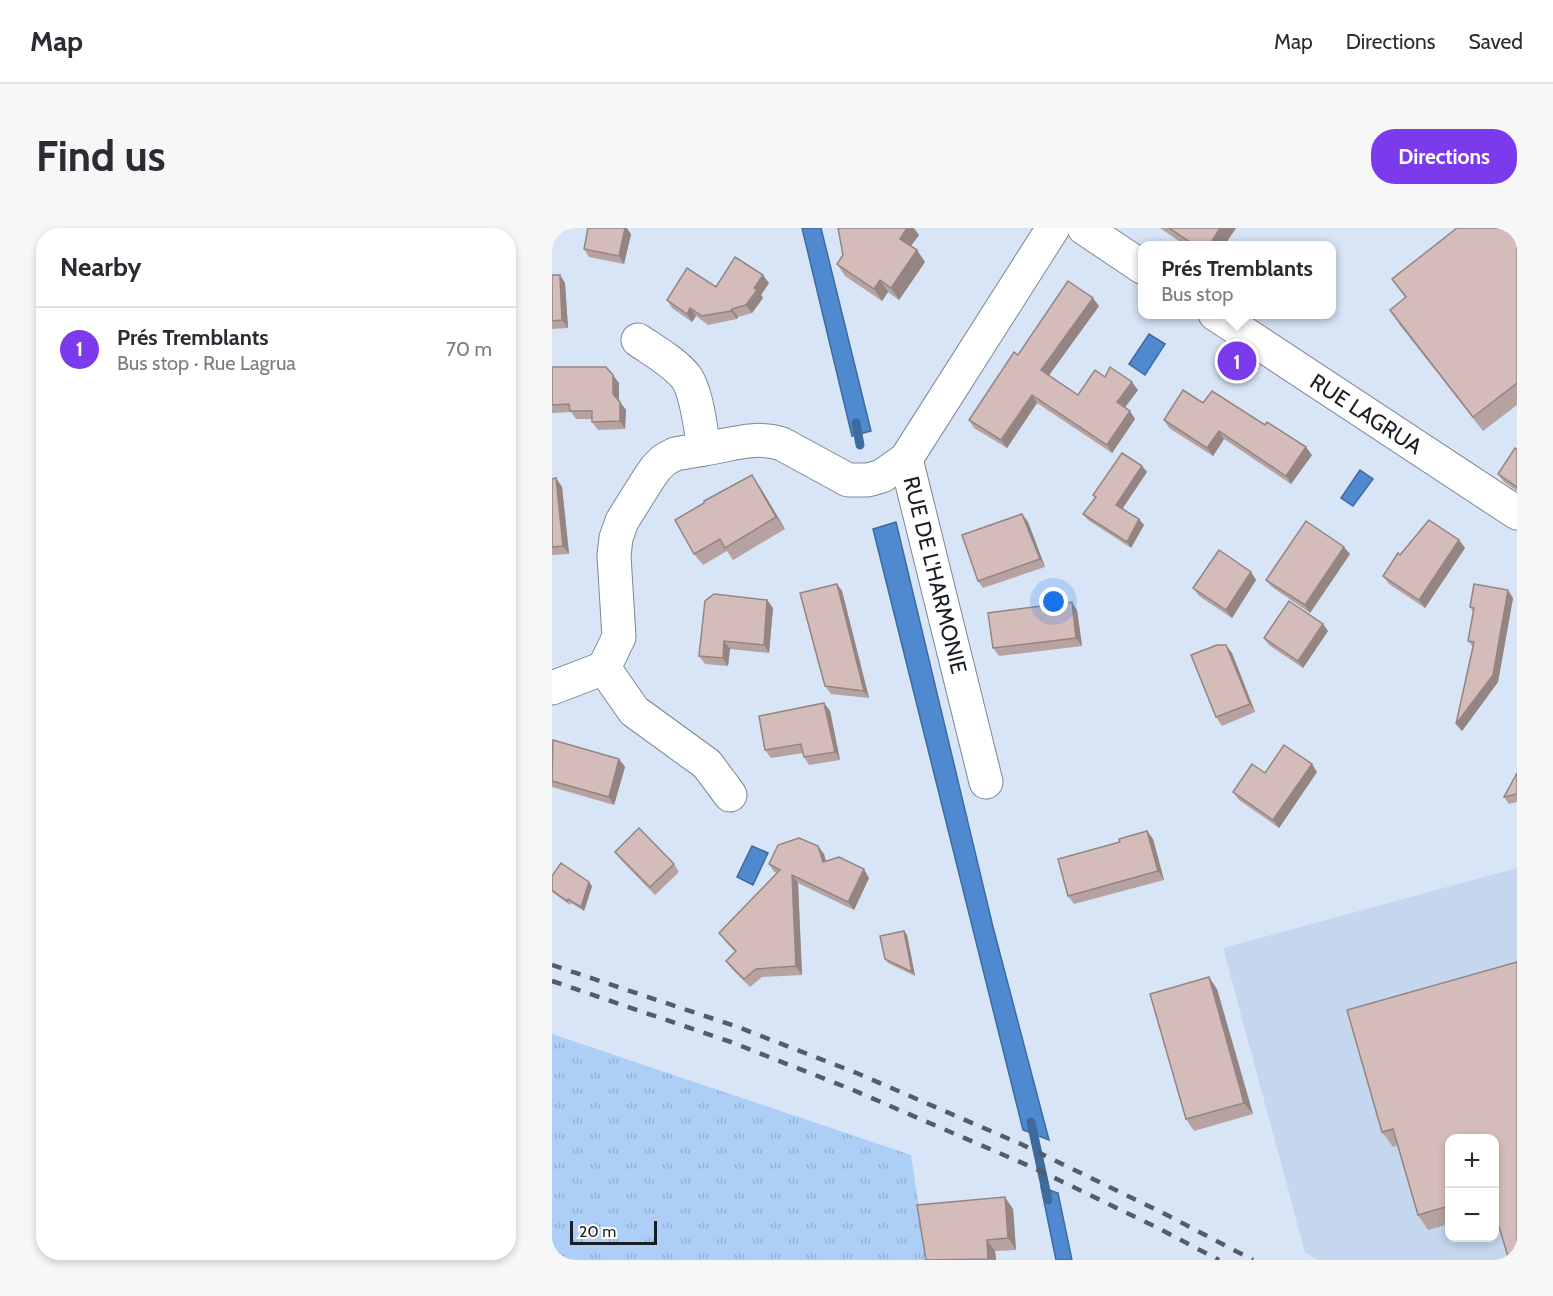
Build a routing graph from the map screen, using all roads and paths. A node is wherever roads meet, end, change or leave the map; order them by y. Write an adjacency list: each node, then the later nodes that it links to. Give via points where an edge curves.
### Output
1 (1053, 228): 7 (street, RUE DE L'HARMONIE)
2 (1084, 228): 3 (street)
3 (1138, 264)
4 (1221, 319): 8 (street, RUE LAGRUA)
5 (638, 340): 6 (street, via 687,378)
6 (705, 449): 7 (street, via 754,440 774,441 848,480 882,476); 9 (street, via 664,460 622,521 614,556 619,637)
7 (906, 459): 11 (street, RUE DE L'HARMONIE)
8 (1517, 513)
9 (604, 668): 10 (street); 12 (street, via 634,711 706,764)
10 (552, 688)
11 (986, 782)
12 (730, 795)

